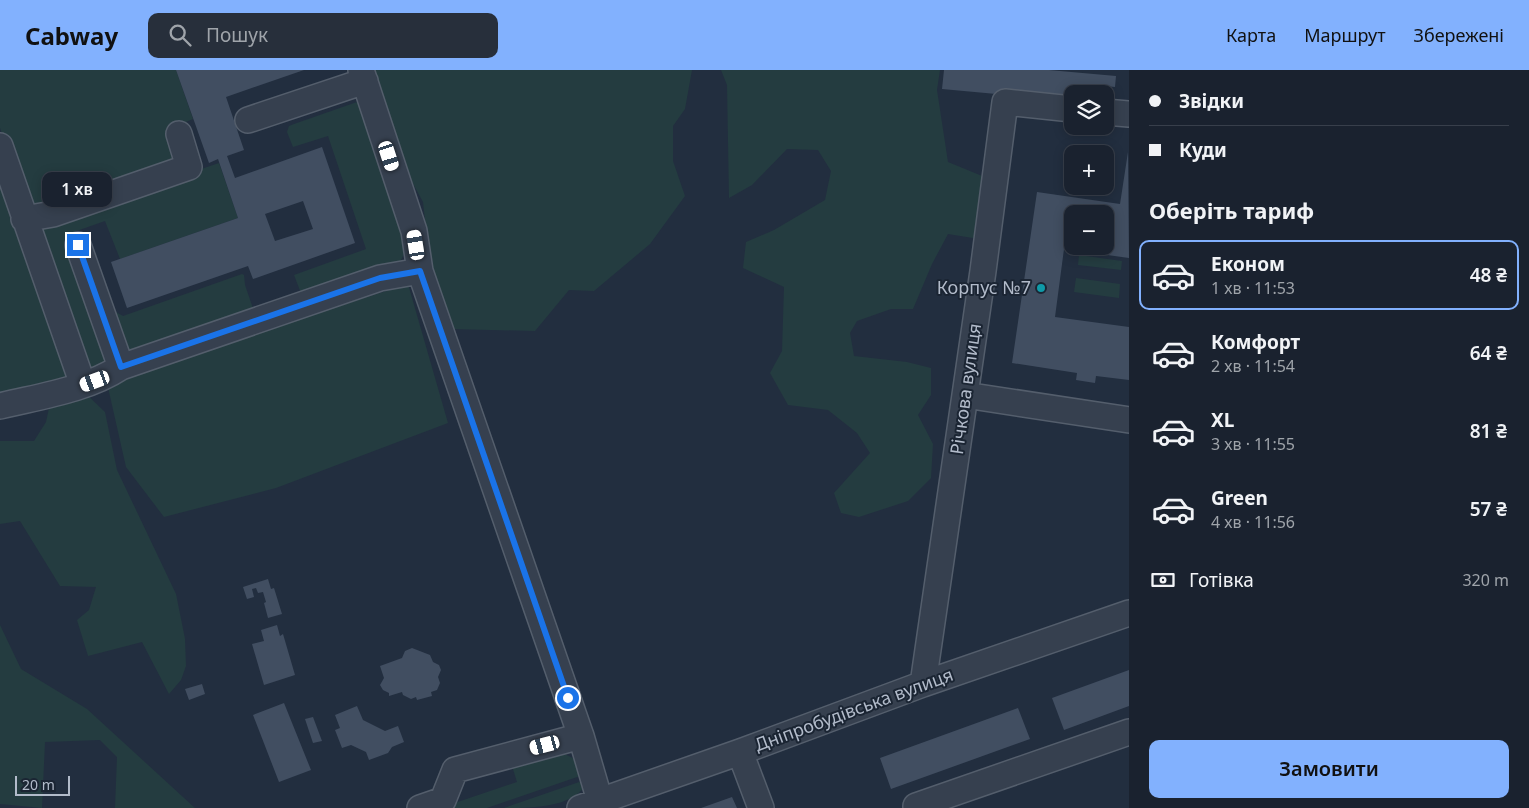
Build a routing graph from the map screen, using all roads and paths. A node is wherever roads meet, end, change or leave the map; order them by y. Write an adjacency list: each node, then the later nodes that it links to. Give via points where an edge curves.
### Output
1 (363, 76): 5 (street); 10 (street, via 414,231)
2 (1064, 107): 13 (street, Річкова вулиця, via 1005,102)
3 (1114, 113): 4 (street)
4 (1129, 114)
5 (248, 120)
6 (179, 134): 8 (street, via 189,167 52,214)
7 (0, 146): 8 (street)
8 (24, 219): 12 (street)
9 (78, 245): 11 (street)
10 (420, 271): 11 (street, via 380,278); 19 (street)
11 (114, 372): 12 (street)
12 (83, 385): 14 (street)
13 (965, 395): 15 (street); 17 (street, Річкова вулиця)
14 (0, 406)
15 (1129, 420)
16 (1129, 613): 17 (street, Дніпробудівська вулиця)
17 (923, 684): 20 (street, Дніпробудівська вулиця)
18 (1129, 732): 22 (street)
19 (581, 736): 21 (street); 23 (street, via 455,770 443,800)
20 (740, 752): 21 (street, Дніпробудівська вулиця); 24 (street)
21 (590, 804)
22 (916, 806)
23 (420, 808)
24 (761, 808)

